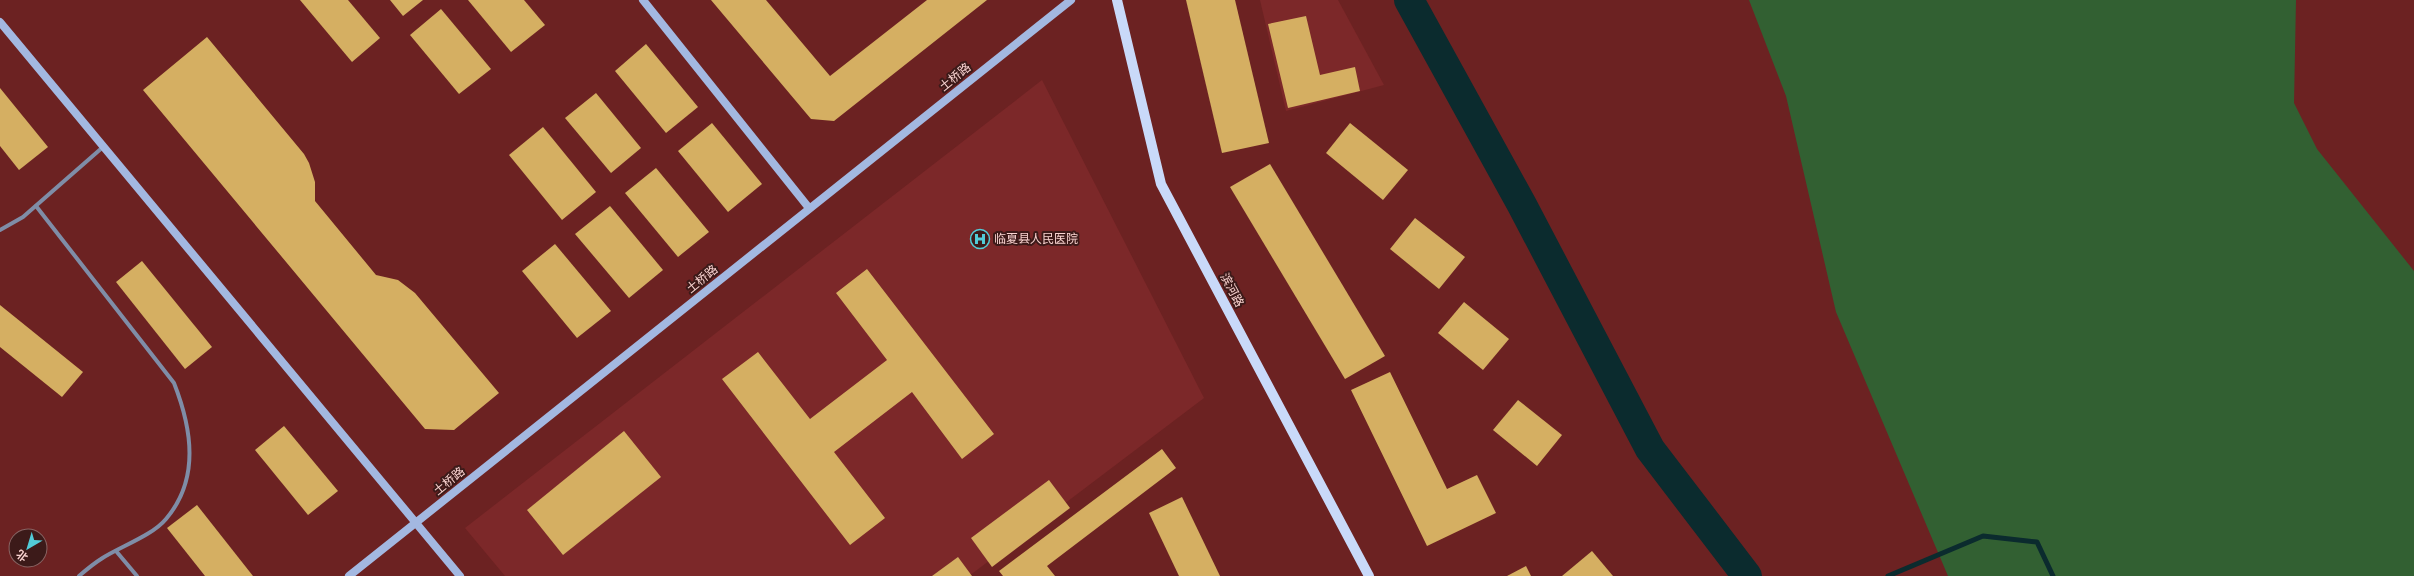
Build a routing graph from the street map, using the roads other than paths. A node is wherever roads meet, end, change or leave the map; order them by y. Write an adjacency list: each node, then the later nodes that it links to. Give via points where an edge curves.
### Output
1 (643, 0): 7 (street)
2 (1071, 0): 7 (street, 土桥路)
3 (1117, 0): 15 (main road, 滨河路, via 1161,184)
4 (0, 22): 5 (street)
5 (103, 146): 6 (street); 9 (street)
6 (36, 206): 8 (street); 10 (street, via 174,383 186,422 189,456 186,485 166,520)
7 (810, 208): 9 (street, 土桥路)
8 (0, 230)
9 (415, 523): 13 (street, 土桥路); 14 (street)
10 (116, 551): 11 (street, via 100,559); 12 (street)
11 (79, 576)
12 (137, 576)
13 (349, 576)
14 (460, 576)
15 (1369, 576)

